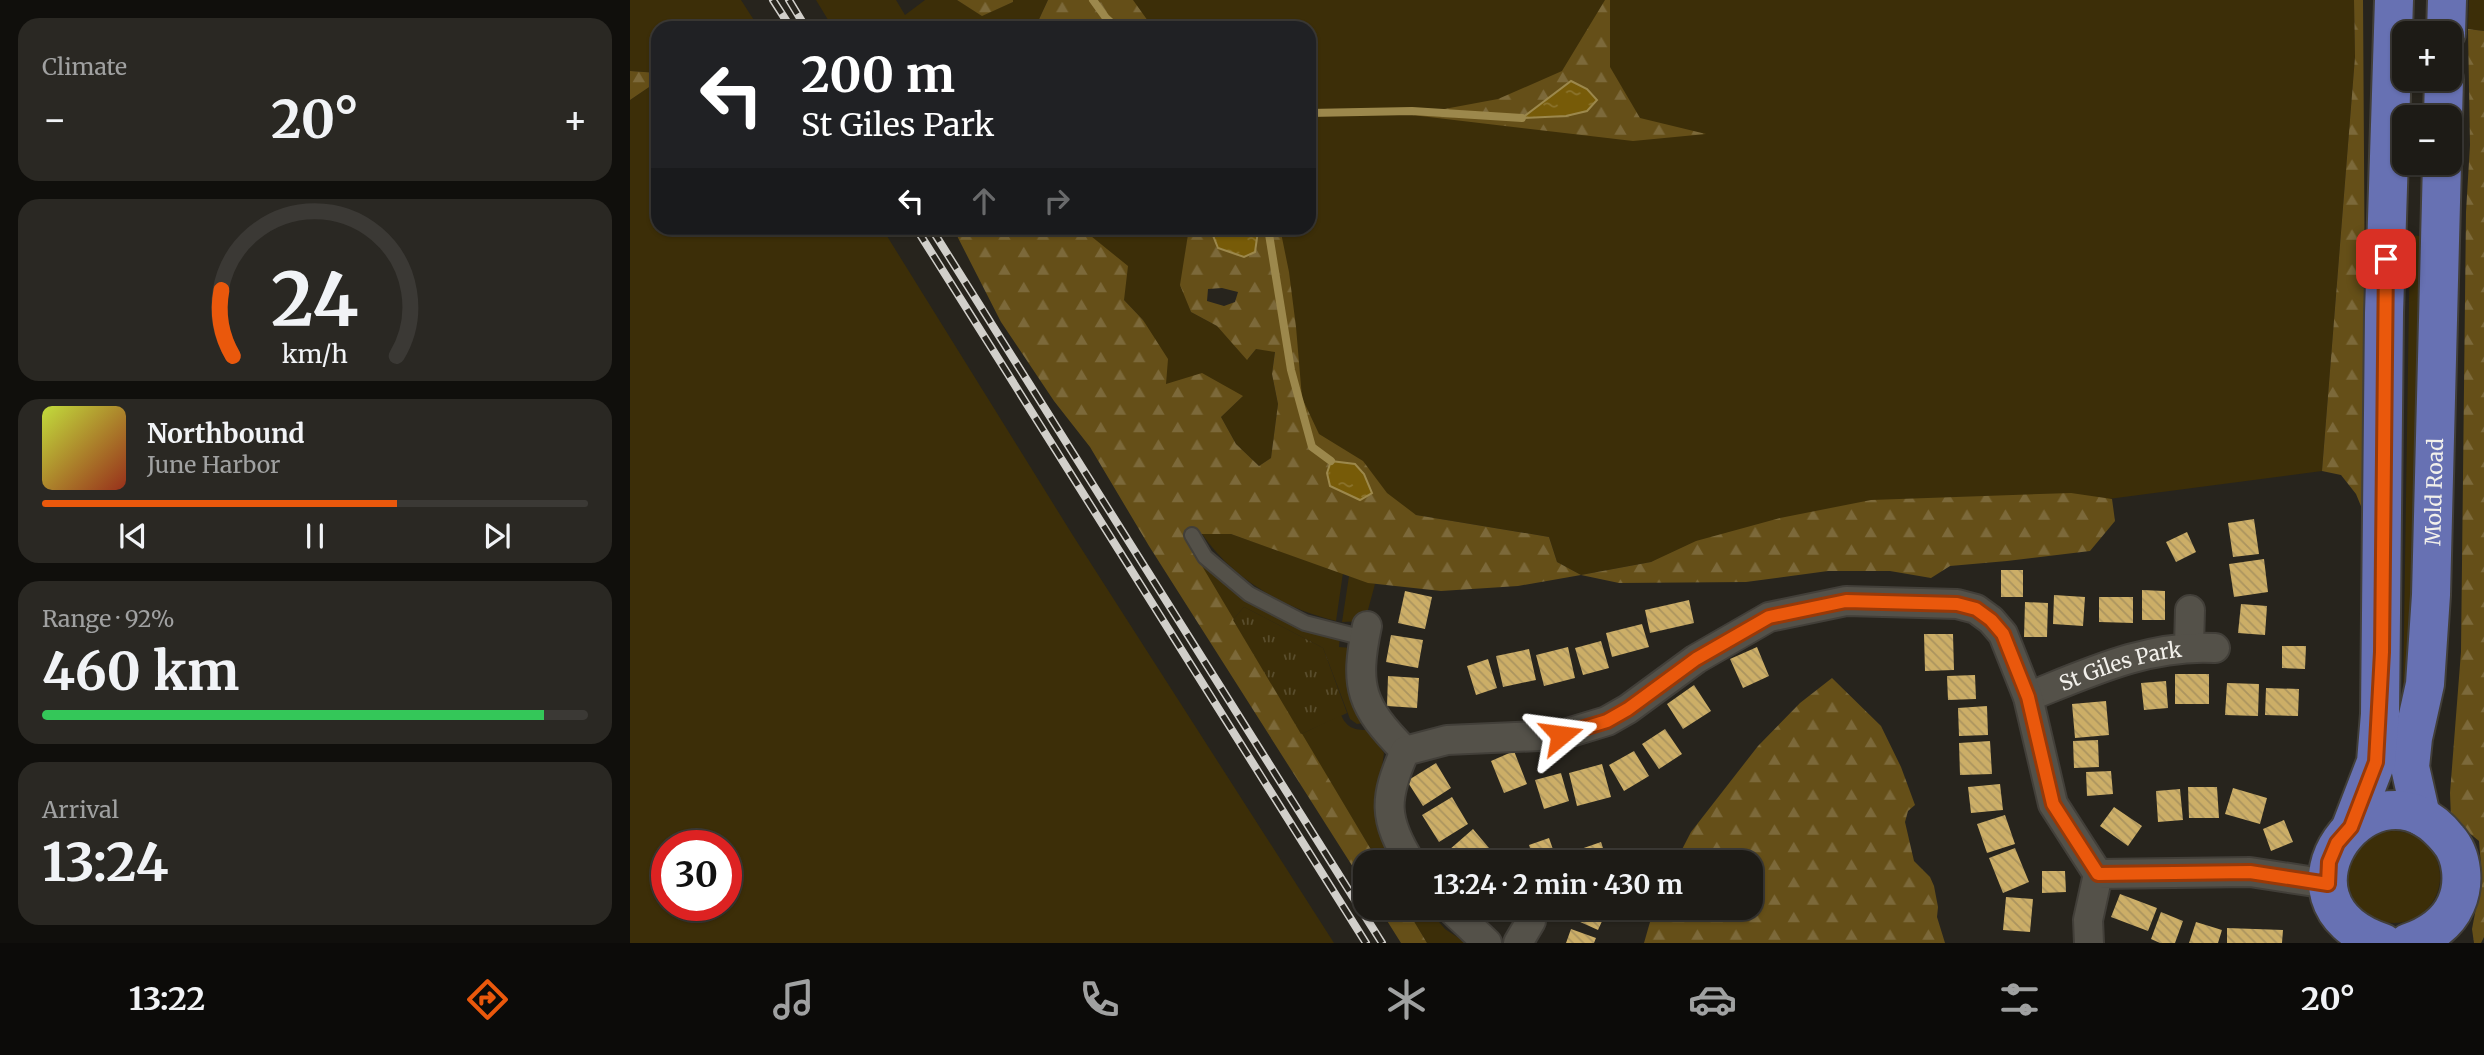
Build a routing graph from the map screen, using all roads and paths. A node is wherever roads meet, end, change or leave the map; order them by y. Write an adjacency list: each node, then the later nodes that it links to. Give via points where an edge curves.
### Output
1 (2395, 0): 11 (main road, via 2384,313 2380,714 2376,762)
2 (2446, 0): 3 (main road)
3 (2446, 21)
4 (2442, 175): 10 (main road, Mold Road, via 2431,595 2425,684 2410,767)
5 (1192, 535): 7 (lane, via 1205,557 1249,594 1305,624)
6 (2190, 610): 8 (street, St Giles Park, via 2202,647 2159,650)
7 (1366, 632): 9 (street, via 1359,667 1366,704)
8 (2028, 697): 9 (street, via 2003,634 1976,609 1957,604 1846,601 1769,617 1696,659 1628,709 1585,729 1548,736 1447,740); 13 (street, via 2053,804)
9 (1405, 751): 12 (street, via 1392,781 1389,814)
10 (2421, 816): 11 (main road, via 2385,811); 16 (main road, via 2439,827 2453,844 2460,863 2461,885)
11 (2351, 827): 14 (main road, via 2329,862)
12 (1402, 850)
13 (2098, 874): 14 (street, via 2250,872); 18 (street, via 2088,920)
14 (2328, 884): 19 (main road, via 2346,923 2364,937)
15 (1463, 920): 17 (street)
16 (2443, 933): 20 (main road)
17 (1487, 943)
18 (2089, 943)
19 (2384, 943)
20 (2408, 943)

